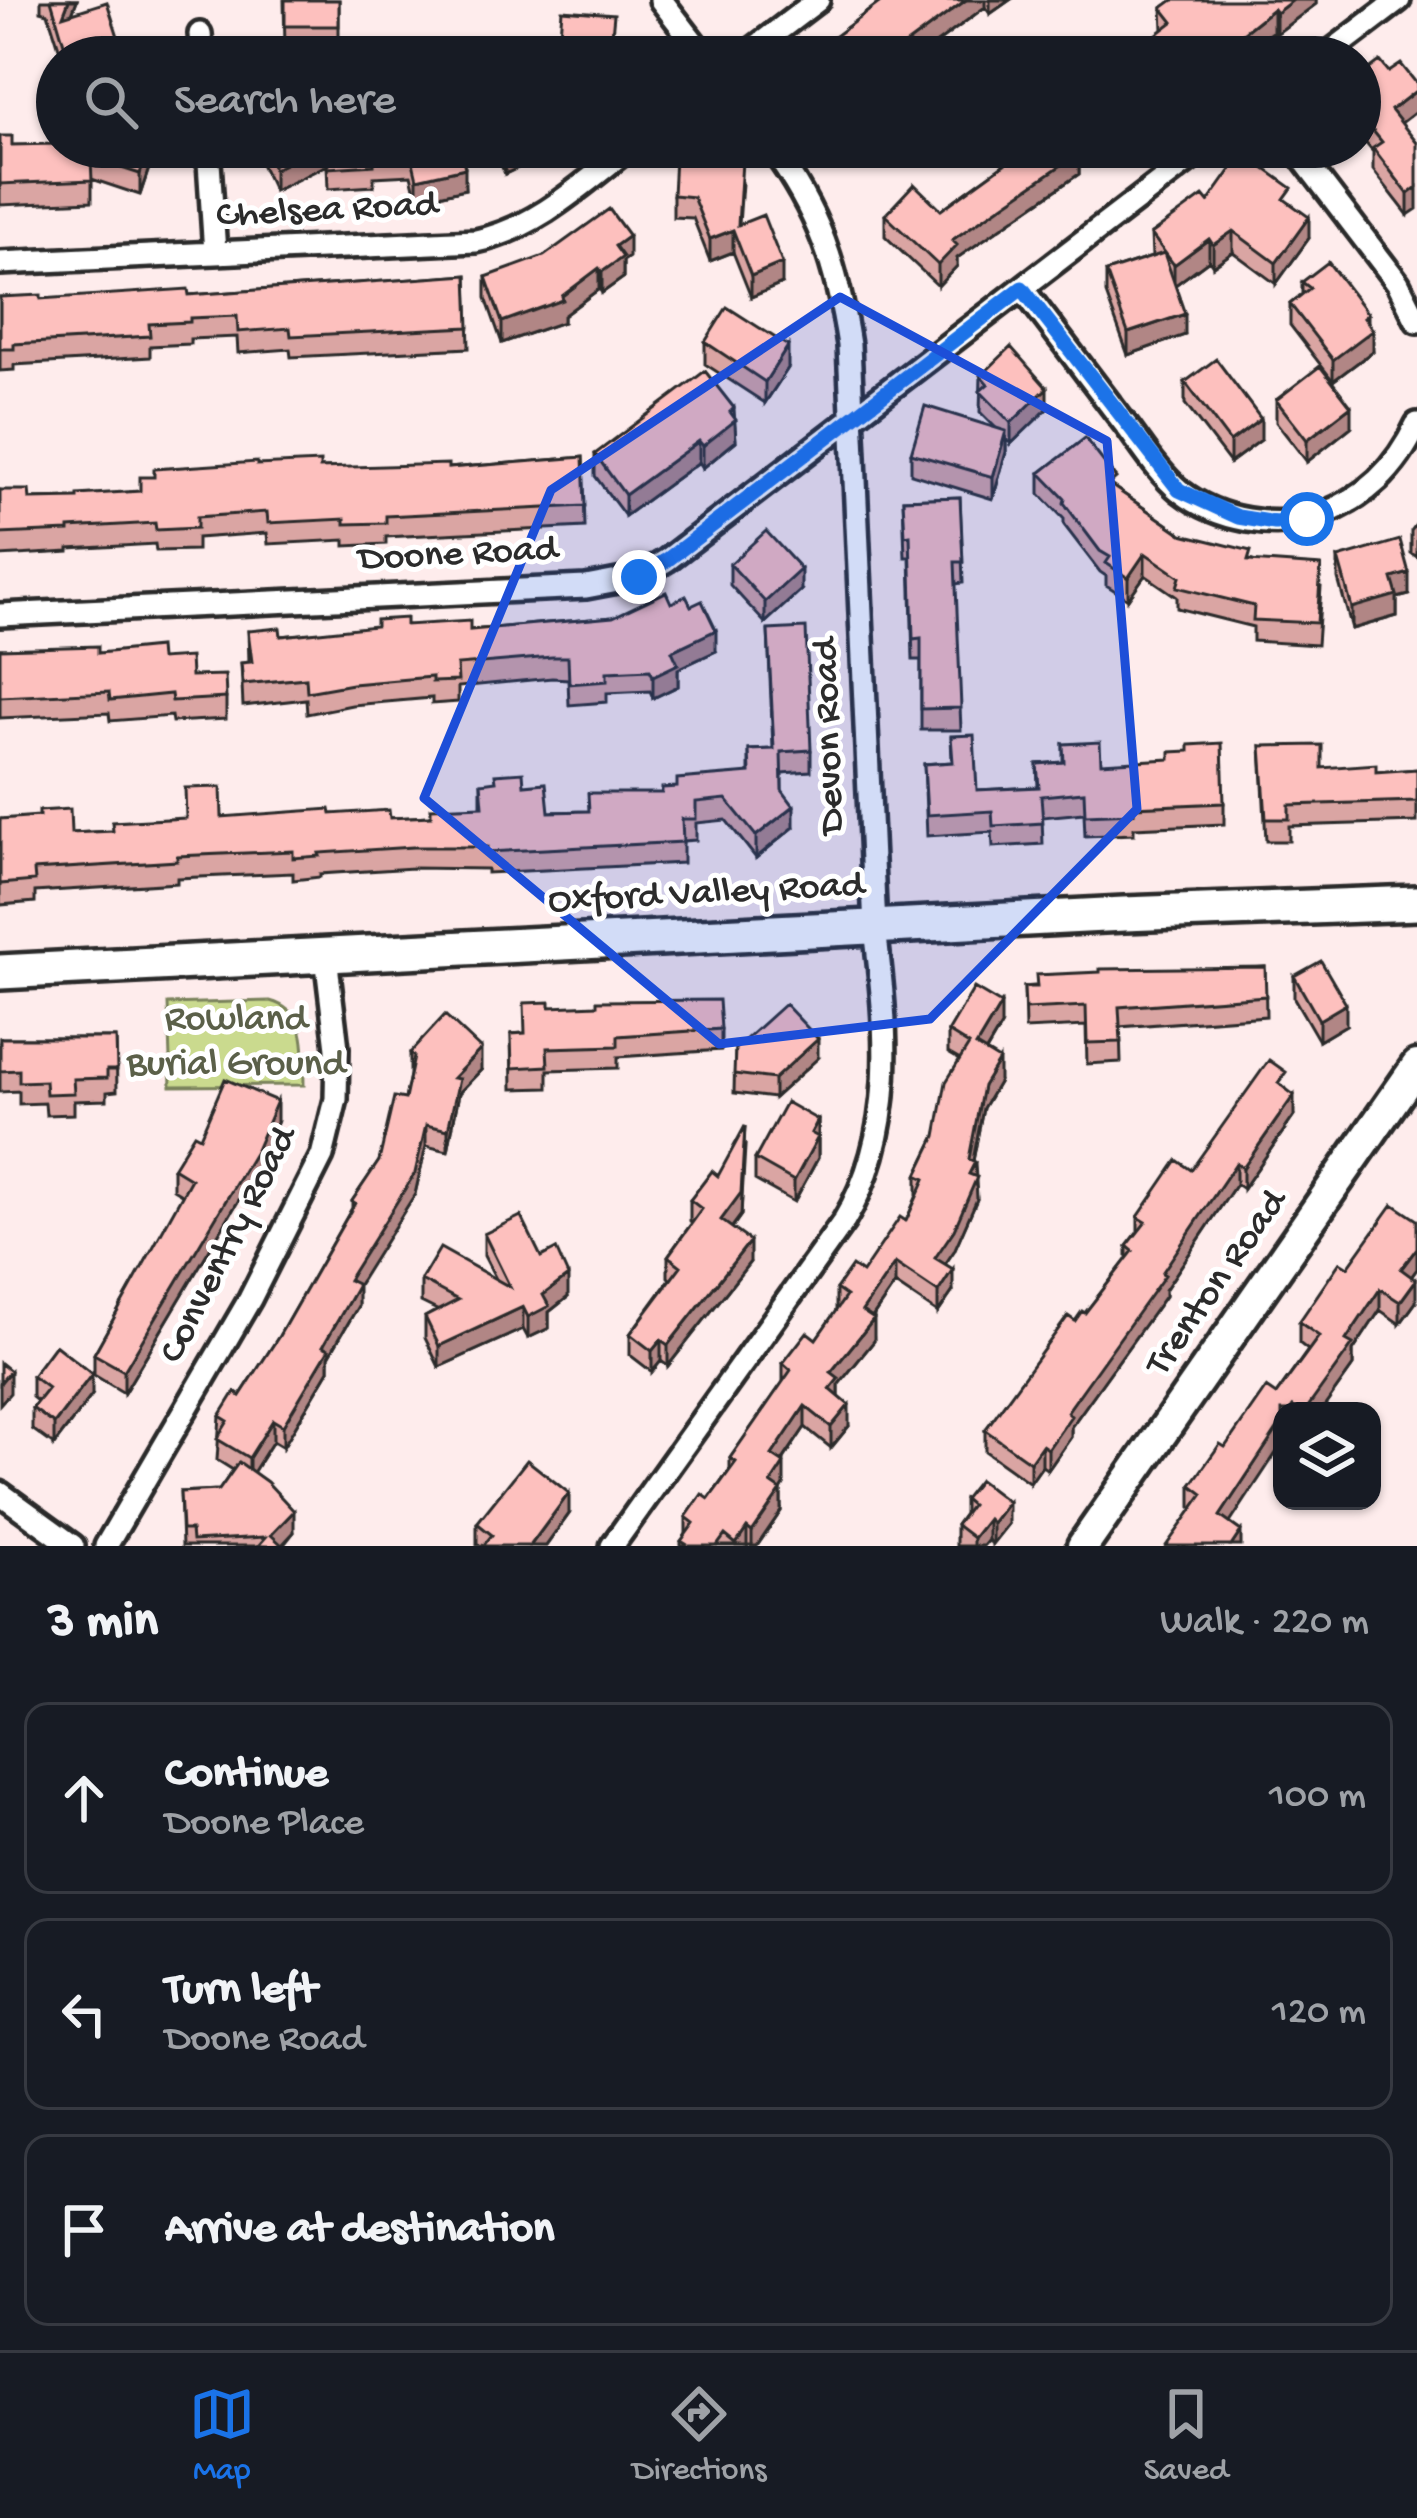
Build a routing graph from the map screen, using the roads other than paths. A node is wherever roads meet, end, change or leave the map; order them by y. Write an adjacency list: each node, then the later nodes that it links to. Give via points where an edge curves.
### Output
1 (661, 0): 4 (street)
2 (818, 0): 5 (street)
3 (1400, 0): 6 (street)
4 (689, 36)
5 (771, 36)
6 (1352, 36)
7 (209, 168): 12 (street)
8 (602, 168): 12 (street, Chelsea Road, via 504,235)
9 (784, 168): 16 (street, Devon Road, via 818,221 840,284)
10 (1179, 168): 14 (street, Doone Road)
11 (1310, 168): 15 (street)
12 (215, 253): 13 (street, Chelsea Road)
13 (0, 263)
14 (1022, 288): 16 (street, Doone Road); 17 (street, via 1179,490 1238,517 1275,523 1341,507 1387,472)
15 (1417, 321)
16 (852, 419): 18 (street, Doone Road, via 667,560 621,582); 20 (street, Devon Road)
17 (1417, 424)
18 (0, 615)
19 (1417, 903): 20 (main road, Oxford Valley Road)
20 (875, 928): 21 (main road, Oxford Valley Road); 27 (street, Devon Road, via 885,1070 882,1118 861,1192)
21 (326, 956): 22 (main road, Oxford Valley Road); 26 (street, Conventry Road, via 337,1065 322,1156 250,1299)
22 (0, 972)
23 (1417, 1066): 28 (main road, Trenton Road)
24 (0, 1493): 25 (street)
25 (74, 1546)
26 (106, 1546)
27 (613, 1546)
28 (1083, 1546)

